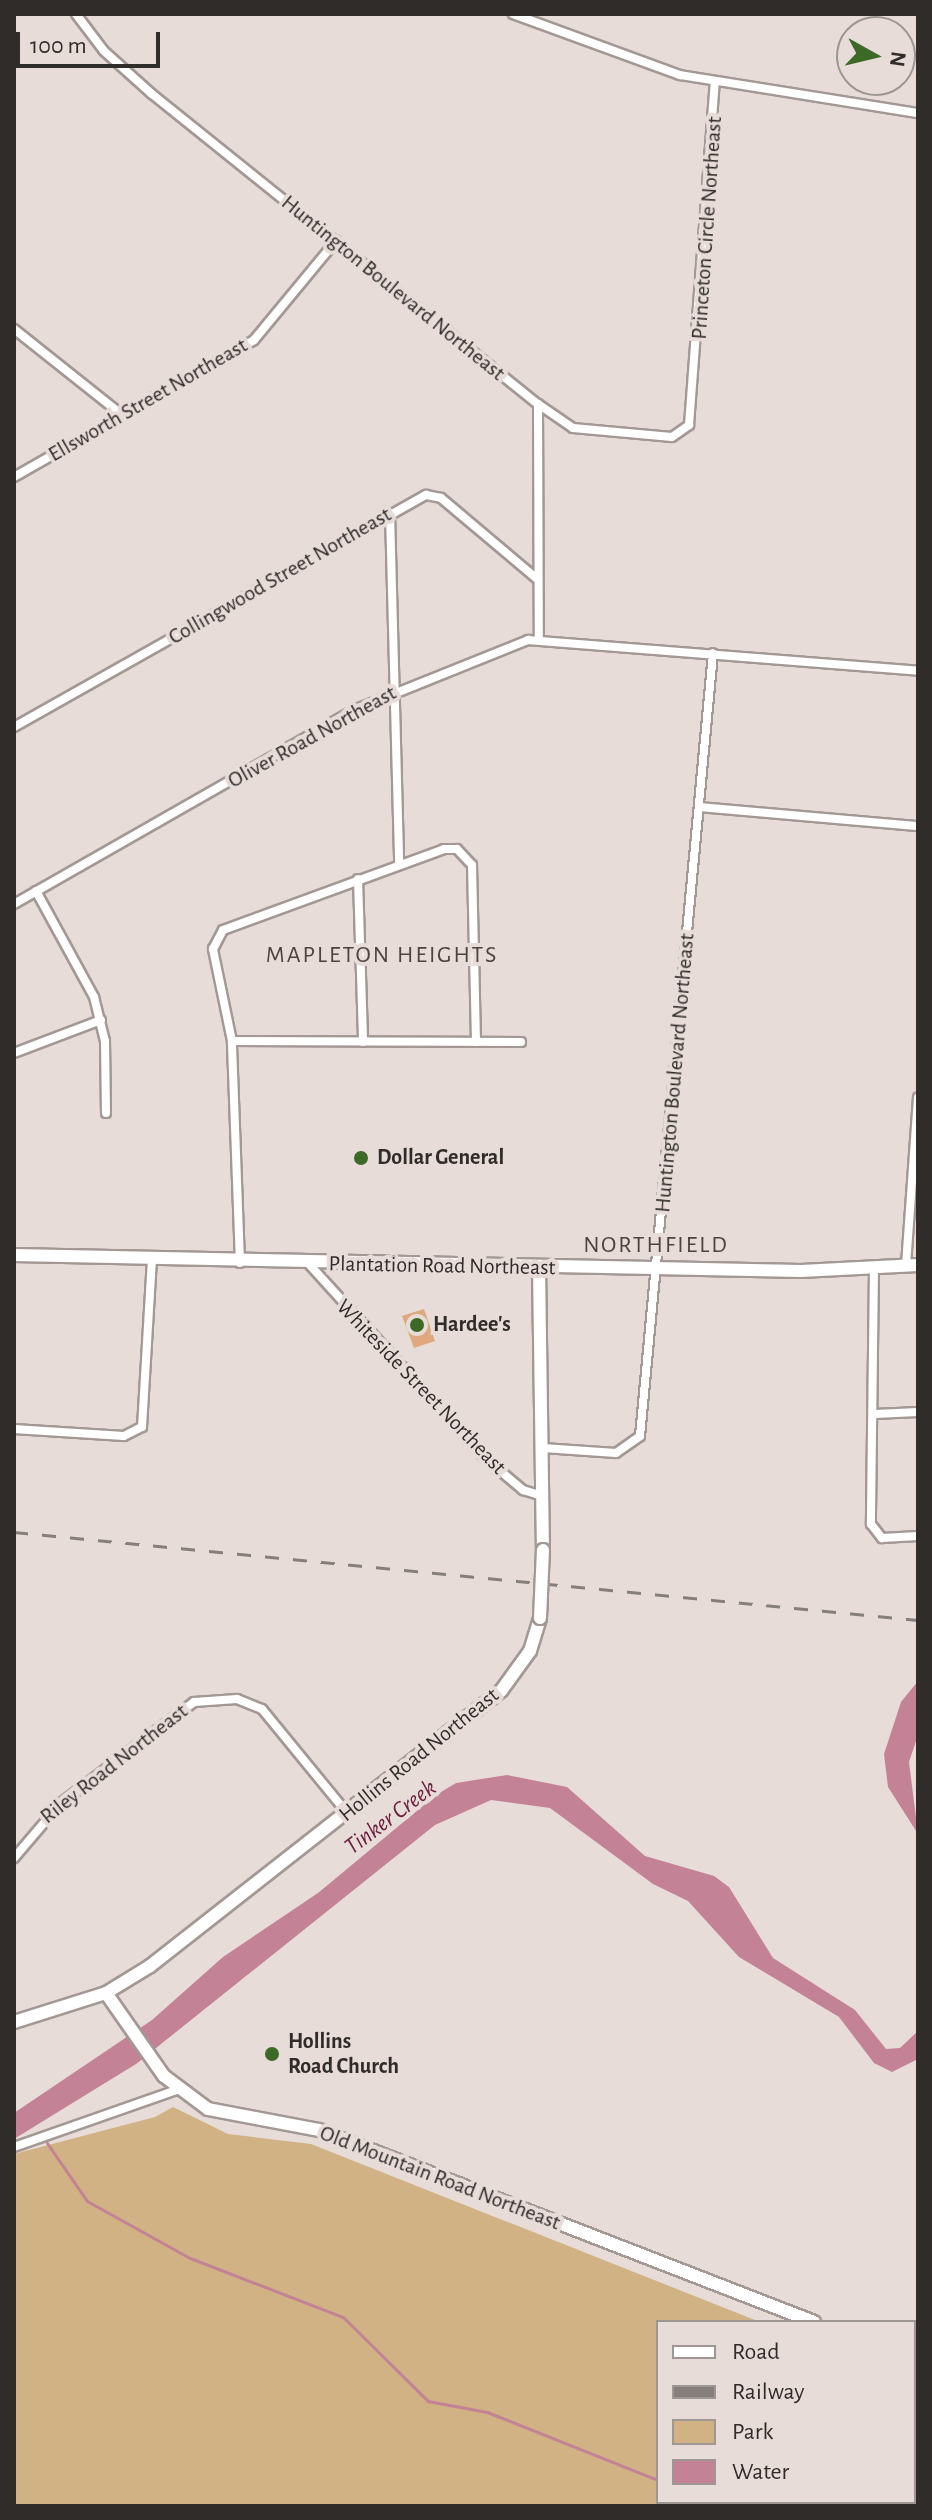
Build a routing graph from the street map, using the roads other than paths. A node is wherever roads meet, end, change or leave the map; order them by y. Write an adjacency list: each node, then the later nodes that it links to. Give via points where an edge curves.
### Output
1 (76, 14): 5 (street, Huntington Boulevard Northeast, via 115,62)
2 (513, 14): 3 (street, via 680,75)
3 (715, 81): 4 (street); 7 (street, Princeton Circle Northeast, via 689,425 672,437 573,428)
4 (918, 113)
5 (336, 241): 7 (street, Huntington Boulevard Northeast); 8 (street, Ellsworth Street Northeast, via 254,340)
6 (14, 329): 8 (street)
7 (538, 404): 11 (street)
8 (122, 415): 9 (street, Ellsworth Street Northeast)
9 (14, 477)
10 (390, 513): 11 (street, Collingwood Street Northeast, via 426,495 441,498); 15 (street); 16 (street, Collingwood Street Northeast)
11 (536, 578): 12 (street)
12 (539, 638): 13 (street, Oliver Road Northeast); 15 (street, Oliver Road Northeast)
13 (713, 653): 14 (street, Oliver Road Northeast); 17 (street, Huntington Boulevard Northeast)
14 (918, 671)
15 (393, 691): 19 (street); 21 (street, Oliver Road Northeast)
16 (14, 727)
17 (700, 807): 18 (street); 38 (street, Huntington Boulevard Northeast)
18 (918, 826)
19 (399, 864): 20 (street); 26 (street, via 444,849 463,853 472,865)
20 (358, 879): 24 (street, via 218,936 214,957); 25 (street)
21 (36, 891): 22 (street, Oliver Road Northeast); 23 (street)
22 (14, 904)
23 (101, 1020): 28 (street); 30 (street)
24 (232, 1041): 25 (street); 33 (street)
25 (363, 1042): 26 (street)
26 (476, 1042): 27 (street)
27 (521, 1042)
28 (14, 1053)
29 (918, 1097): 35 (street)
30 (106, 1113)
31 (14, 1255): 32 (main road, Plantation Road Northeast)
32 (152, 1260): 33 (main road, Plantation Road Northeast); 41 (street, via 142,1427 124,1436)
33 (240, 1263): 34 (main road, Plantation Road Northeast)
34 (308, 1263): 36 (main road, Plantation Road Northeast); 43 (street, Whiteside Street Northeast, via 485,1458 523,1490)
35 (912, 1265): 37 (main road, Plantation Road Northeast)
36 (539, 1267): 38 (main road, Plantation Road Northeast); 42 (main road, Hollins Road Northeast)
37 (874, 1268): 38 (main road, Plantation Road Northeast); 40 (street)
38 (659, 1269): 42 (street, Huntington Boulevard Northeast, via 637,1443 616,1453)
39 (918, 1412): 40 (street)
40 (875, 1414): 44 (street, via 871,1524 882,1538)
41 (14, 1429)
42 (543, 1448): 43 (main road, Hollins Road Northeast)
43 (543, 1496): 45 (main road, Hollins Road Northeast, bridge, via 540,1618 530,1651 501,1691)
44 (918, 1536)
45 (347, 1813): 46 (street, Riley Road Northeast, via 272,1720 246,1700 184,1706 36,1825); 47 (main road, Hollins Road Northeast)
46 (14, 1858)
47 (106, 1993): 48 (main road, Hollins Road Northeast); 49 (main road, Old Mountain Road Northeast)
48 (14, 2022)
49 (177, 2090): 50 (street, via 136,2110); 51 (main road, Old Mountain Road Northeast, via 227,2115 319,2130)
50 (14, 2147)
51 (809, 2320)

